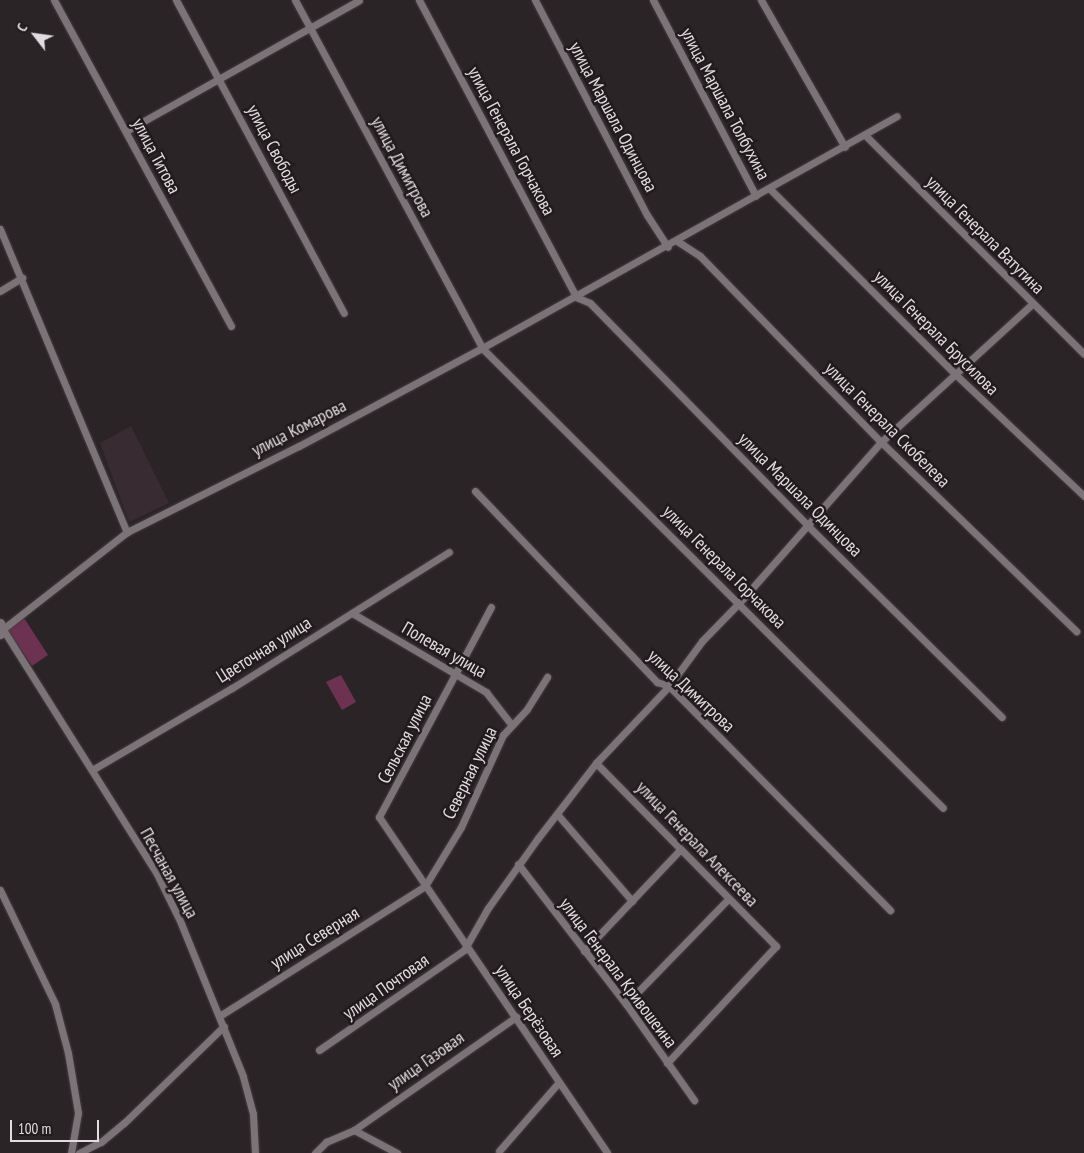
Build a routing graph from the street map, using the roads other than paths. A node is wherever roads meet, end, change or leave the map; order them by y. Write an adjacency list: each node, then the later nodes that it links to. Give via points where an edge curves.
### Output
1 (54, 0): 12 (street, улица Титова)
2 (176, 0): 10 (street, улица Свободы)
3 (295, 0): 9 (street, улица Димитрова)
4 (359, 0): 9 (street)
5 (419, 0): 22 (street, улица Генерала Горчакова)
6 (535, 0): 19 (street, улица Маршала Одинцова, via 647,215)
7 (653, 0): 16 (street, улица Маршала Толбухина)
8 (761, 0): 14 (street)
9 (311, 29): 10 (street); 26 (street, улица Димитрова)
10 (219, 78): 12 (street); 24 (street, улица Свободы)
11 (897, 116): 13 (street, улица Комарова)
12 (126, 131): 25 (street, улица Титова)
13 (866, 136): 14 (street, улица Комарова); 23 (street, улица Генерала Ватутина)
14 (845, 148): 15 (street, улица Комарова)
15 (770, 189): 16 (street, улица Комарова); 28 (street, улица Генерала Брусилова)
16 (756, 196): 18 (street, улица Комарова)
17 (0, 230): 20 (street)
18 (678, 241): 19 (street, улица Комарова); 29 (street, улица Генерала Скобелева, via 684,242 700,256)
19 (668, 247): 22 (street, улица Комарова)
20 (22, 278): 21 (street); 33 (street)
21 (0, 291)
22 (576, 297): 26 (street, улица Комарова); 32 (street, улица Маршала Одинцова, via 590,303)
23 (1032, 304): 27 (street, улица Генерала Ватутина); 28 (street)
24 (344, 313)
25 (231, 326)
26 (482, 348): 33 (street, улица Комарова, via 300,446); 35 (street, улица Генерала Горчакова)
27 (1084, 354)
28 (954, 373): 29 (street); 31 (street, улица Генерала Брусилова)
29 (882, 442): 32 (street); 39 (street, улица Генерала Скобелева)
30 (475, 491): 42 (street, улица Димитрова, via 656,682)
31 (1084, 496)
32 (808, 526): 35 (street); 43 (street, улица Маршала Одинцова)
33 (127, 532): 38 (street, улица Комарова)
34 (450, 552): 37 (street, Цветочная улица)
35 (739, 603): 42 (street, via 702,641); 47 (street, улица Генерала Горчакова)
36 (491, 607): 40 (street, Сельская улица)
37 (352, 613): 40 (street, Полевая улица); 46 (street, Цветочная улица)
38 (1, 629): 46 (street, Песчаная улица)
39 (1076, 631)
40 (454, 673): 44 (street, Полевая улица, via 490,695); 49 (street, Сельская улица)
41 (547, 677): 44 (street, Северная улица, via 527,709)
42 (669, 686): 45 (street); 56 (street, улица Димитрова)
43 (1002, 717)
44 (511, 724): 52 (street, Северная улица, via 491,759 461,827)
45 (596, 763): 48 (street); 50 (street, улица Генерала Алексеева)
46 (92, 770): 60 (street, Песчаная улица, via 157,874)
47 (944, 808)
48 (557, 814): 51 (street); 55 (street)
49 (379, 817): 52 (street, улица Берёзовая)
50 (680, 850): 54 (street, улица Генерала Алексеева); 55 (street)
51 (518, 864): 57 (street); 58 (street, улица Генерала Кривошеина)
52 (425, 886): 57 (street, улица Берёзовая); 60 (street, улица Северная)
53 (0, 890): 69 (street, via 55,1004 78,1113)
54 (728, 899): 59 (street); 64 (street, улица Генерала Алексеева, via 776,946)
55 (632, 901): 58 (street)
56 (890, 910)
57 (467, 946): 61 (street, улица Берёзовая); 63 (street, улица Почтовая)
58 (584, 952): 59 (street, улица Генерала Кривошеина)
59 (626, 1004): 64 (street, улица Генерала Кривошеина)
60 (221, 1015): 62 (street, Песчаная улица)
61 (516, 1018): 65 (street, улица Берёзовая); 67 (street, улица Газовая)
62 (224, 1026): 70 (street, via 124,1123 101,1142); 71 (street, Песчаная улица, via 251,1106)
63 (319, 1050)
64 (666, 1063): 66 (street, улица Генерала Кривошеина)
65 (559, 1082): 68 (street); 74 (street, улица Берёзовая)
66 (694, 1100)
67 (354, 1130): 72 (street, улица Газовая, via 326,1142); 73 (street)
68 (499, 1151)
69 (71, 1153)
70 (79, 1153)
71 (255, 1153)
72 (315, 1153)
73 (397, 1153)
74 (607, 1153)

